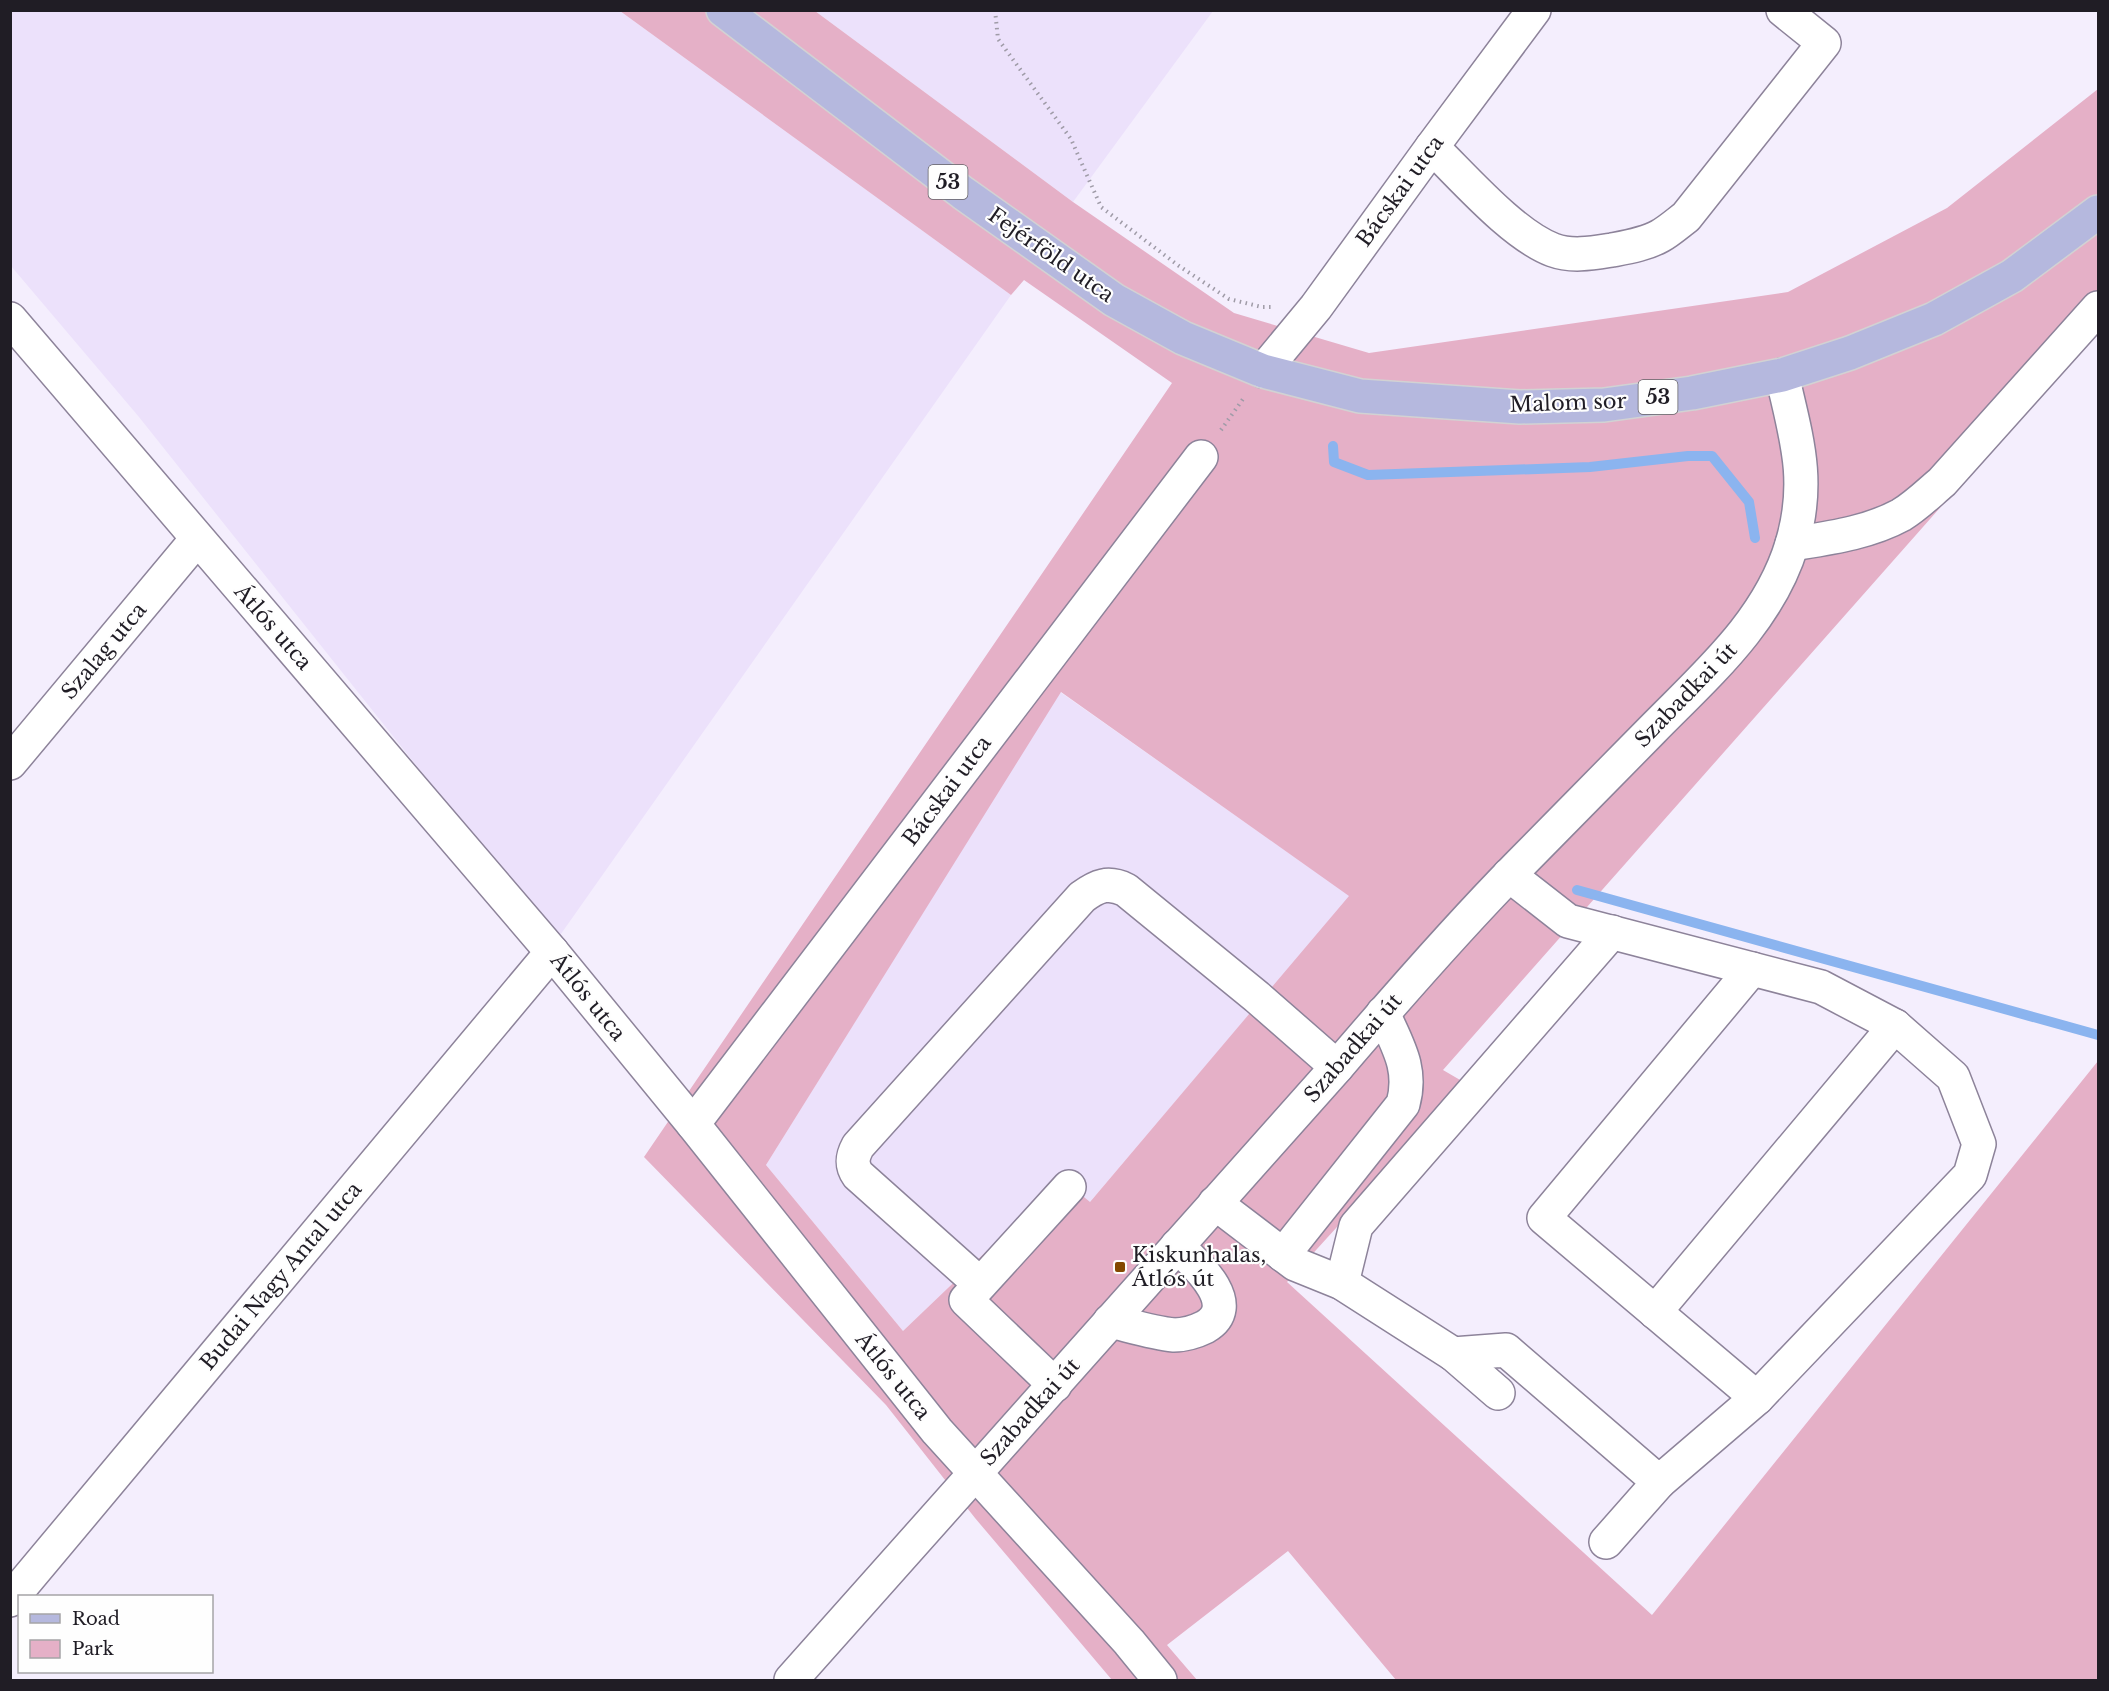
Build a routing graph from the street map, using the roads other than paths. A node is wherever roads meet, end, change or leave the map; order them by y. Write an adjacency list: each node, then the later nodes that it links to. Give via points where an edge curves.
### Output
1 (723, 10): 8 (main road, Fejérföld utca / 53, via 972,200 1114,300)
2 (1534, 10): 4 (street, Bácskai utca)
3 (1783, 10): 4 (street, via 1824,43 1686,217 1660,236 1634,246 1577,255 1554,250 1524,234)
4 (1432, 147): 9 (street, Bácskai utca, via 1316,307)
5 (2098, 212): 10 (main road, Malom sor / 53, via 2012,276 1934,319)
6 (2098, 308): 13 (street, via 1942,482 1920,501 1901,514 1848,535)
7 (10, 319): 12 (street, Átlós utca)
8 (1183, 338): 9 (main road, Malom sor / 53)
9 (1263, 371): 10 (main road, Malom sor / 53, via 1360,396 1520,407 1604,405)
10 (1782, 375): 13 (street, Szabadkai út, via 1801,457 1800,513)
11 (1201, 457): 22 (street, Bácskai utca)
12 (197, 539): 14 (street, Szalag utca); 17 (street, Átlós utca)
13 (1792, 544): 15 (street, Szabadkai út, via 1767,602 1734,646)
14 (10, 763)
15 (1509, 875): 16 (street, via 1568,921); 19 (street, Szabadkai út)
16 (1612, 932): 18 (street); 27 (street, via 1356,1226)
17 (552, 952): 22 (street, Átlós utca); 38 (street, Budai Nagy Antal utca)
18 (1752, 969): 20 (street, via 1821,987); 29 (street, via 1544,1218)
19 (1383, 1013): 21 (street, Szabadkai út); 26 (street, via 1407,1076 1403,1104)
20 (1895, 1026): 29 (street); 34 (street, via 1953,1077 1980,1144 1970,1175)
21 (1337, 1067): 24 (street, Szabadkai út); 28 (street, via 1126,890 1113,885 1097,886 1082,897 854,1153 853,1165 858,1175)
22 (693, 1124): 35 (street, Átlós utca, via 937,1431)
23 (1069, 1187): 28 (street)
24 (1215, 1203): 25 (street, Szabadkai út); 26 (street)
25 (1177, 1246): 30 (street, Szabadkai út); 30 (street, via 1207,1275 1216,1293 1219,1308 1213,1322 1176,1335)
26 (1283, 1255): 27 (street)
27 (1342, 1283): 31 (street)
28 (980, 1284): 32 (street, via 966,1299)
29 (1655, 1312): 34 (street)
30 (1110, 1321): 32 (street, Szabadkai út)
31 (1453, 1354): 33 (street); 36 (street, via 1506,1350)
32 (1055, 1385): 35 (street, Szabadkai út)
33 (1498, 1393)
34 (1756, 1398): 36 (street)
35 (975, 1473): 39 (street, Szabadkai út); 40 (street, Átlós utca)
36 (1659, 1482): 37 (street)
37 (1606, 1542)
38 (10, 1600)
39 (792, 1680)
40 (1160, 1680)

